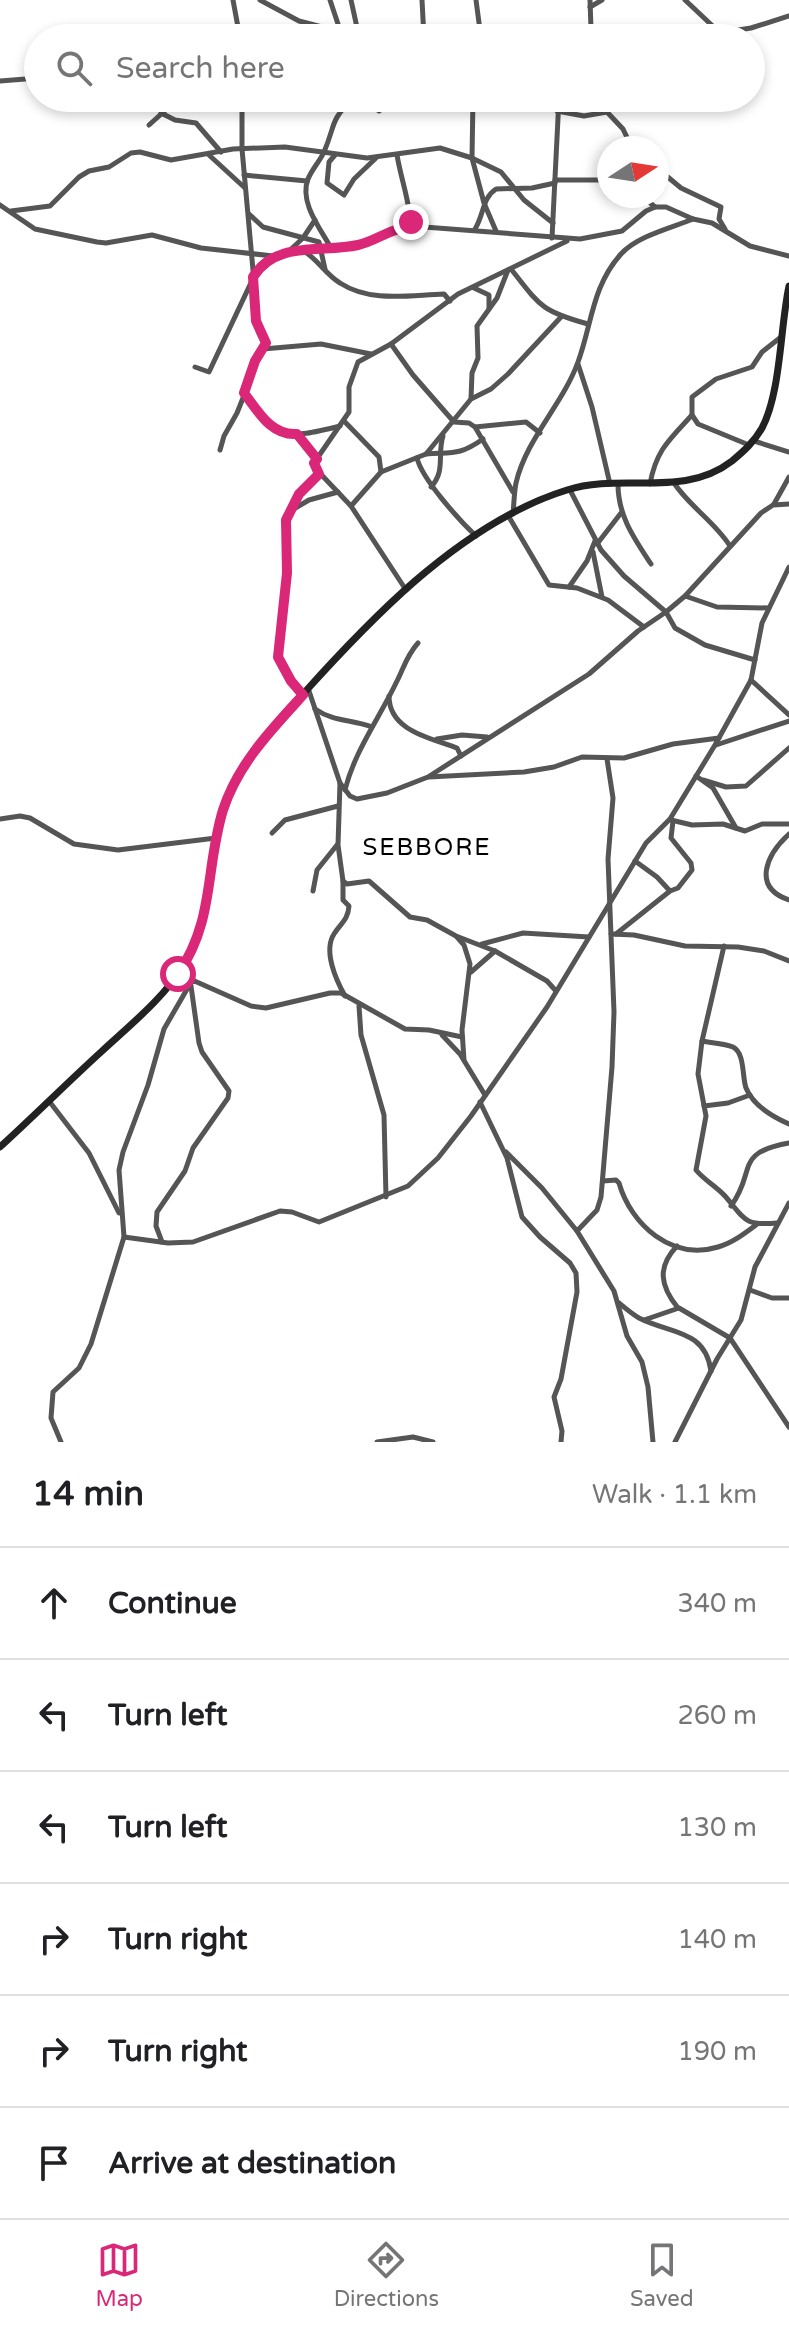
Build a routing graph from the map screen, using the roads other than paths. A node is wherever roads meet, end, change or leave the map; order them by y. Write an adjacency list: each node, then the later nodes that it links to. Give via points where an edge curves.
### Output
1 (233, 0): 11 (street)
2 (260, 0): 12 (street, via 299,21)
3 (330, 0): 13 (street)
4 (351, 0): 14 (street)
5 (422, 0): 15 (street)
6 (476, 0): 16 (street)
7 (602, 0): 9 (street)
8 (685, 0): 18 (street)
9 (590, 4): 17 (street)
10 (789, 16): 19 (street)
11 (238, 24)
12 (316, 24)
13 (338, 24)
14 (356, 24)
15 (423, 24)
16 (479, 24)
17 (591, 24)
18 (710, 24)
19 (764, 24)
20 (24, 79): 21 (street)
21 (0, 81)
22 (242, 112): 32 (street)
23 (338, 112): 34 (street)
24 (473, 112): 39 (street)
25 (557, 112): 44 (street)
26 (562, 112): 27 (street)
27 (607, 112)
28 (607, 112): 31 (street)
29 (161, 113): 30 (street); 33 (street, via 196,123)
30 (149, 125)
31 (626, 136)
32 (242, 149): 33 (street); 34 (street, via 285,147); 40 (street)
33 (221, 152): 35 (street)
34 (323, 153): 36 (street); 43 (street)
35 (208, 154): 46 (street); 51 (street, via 171,160 131,153 109,167 89,171 50,206)
36 (336, 155): 38 (street); 38 (street, via 329,162 327,183 344,195)
37 (397, 155): 38 (street); 39 (street, via 440,148); 56 (street)
38 (377, 157)
39 (472, 158): 45 (street, via 501,172); 47 (street)
40 (244, 175): 43 (street); 46 (street)
41 (669, 178): 58 (street, via 721,207 719,219)
42 (597, 180): 44 (street)
43 (307, 181): 53 (street, via 305,192)
44 (555, 181): 45 (street); 55 (street)
45 (512, 187): 47 (street, via 491,193); 55 (street)
46 (245, 188): 52 (street)
47 (484, 203): 57 (street); 59 (street)
48 (0, 205): 51 (street)
49 (653, 208): 62 (street, via 622,231)
50 (668, 208): 54 (street)
51 (9, 211): 66 (street, via 35,229 97,242 152,235 187,246)
52 (249, 214): 60 (street, via 263,227); 66 (street)
53 (315, 219): 60 (street); 64 (street)
54 (693, 219): 58 (street); 78 (street, via 627,248 595,295)
55 (553, 223): 61 (street)
56 (411, 226): 57 (street); 64 (street, via 366,243)
57 (475, 229): 59 (street)
58 (726, 230): 69 (street, via 750,246)
59 (496, 231): 61 (street)
60 (303, 238): 63 (street); 67 (street)
61 (552, 238): 62 (street)
62 (568, 240): 70 (street)
63 (321, 247): 64 (street); 65 (street); 71 (street)
64 (331, 248)
65 (302, 250): 67 (street); 71 (street)
66 (252, 253): 68 (street); 72 (street)
67 (287, 253): 68 (street)
68 (273, 256): 72 (street)
69 (789, 256)
70 (510, 269): 74 (street); 76 (street); 77 (street, via 541,306)
71 (325, 270): 75 (street, via 341,284 369,294 444,294)
72 (253, 277): 81 (street); 84 (street, via 209,372)
73 (789, 286): 79 (main road)
74 (472, 287): 75 (street); 76 (street, via 489,295)
75 (450, 301): 80 (street)
76 (487, 313): 86 (street, via 477,328)
77 (561, 317): 78 (street); 86 (street, via 508,374)
78 (588, 324): 83 (street)
79 (781, 337): 87 (street, via 752,367 716,379 695,393); 95 (main road, via 771,404)
80 (391, 344): 82 (street); 88 (street)
81 (263, 349): 82 (street, via 321,344); 85 (street)
82 (372, 354): 89 (street, via 358,362)
83 (578, 363): 92 (street); 108 (street)
84 (195, 367)
85 (244, 393): 93 (street, via 273,427); 96 (street)
86 (471, 399): 88 (street)
87 (692, 415): 95 (street, via 702,427); 109 (street, via 660,452)
88 (454, 422): 90 (street); 91 (street)
89 (342, 424): 93 (street); 101 (street); 104 (street, via 379,457)
90 (475, 427): 92 (street, via 526,422); 94 (street)
91 (444, 433): 98 (street); 99 (street)
92 (540, 433): 113 (street)
93 (297, 434): 101 (street)
94 (483, 439): 99 (street, via 468,450); 113 (street)
95 (752, 443): 97 (street); 107 (main road, via 712,473)
96 (220, 450)
97 (789, 452)
98 (426, 454): 99 (street); 100 (street)
99 (442, 454): 110 (street, via 440,475)
100 (417, 458): 102 (street); 103 (street)
101 (317, 459): 105 (street)
102 (407, 462): 103 (street); 104 (street)
103 (419, 468): 110 (street)
104 (381, 472): 116 (street)
105 (319, 474): 112 (street); 117 (street)
106 (789, 477): 115 (street)
107 (674, 483): 109 (main road); 122 (street)
108 (614, 484): 109 (main road); 111 (main road); 118 (street)
109 (650, 484)
110 (431, 487): 120 (street)
111 (569, 489): 119 (main road); 121 (street)
112 (339, 492): 116 (street); 117 (street)
113 (514, 494): 119 (street)
114 (789, 504): 115 (street)
115 (773, 505): 122 (street)
116 (351, 506): 127 (street)
117 (291, 510): 136 (street, via 286,520 287,573 278,657 291,681)
118 (622, 513): 121 (street); 124 (street)
119 (511, 516): 120 (main road); 126 (street, via 549,585)
120 (476, 536): 127 (main road)
121 (596, 542): 123 (street); 131 (street, via 624,576)
122 (730, 546): 128 (street)
123 (593, 551): 126 (street); 129 (street)
124 (651, 564)
125 (789, 567): 130 (street)
126 (568, 588): 129 (street)
127 (406, 590): 136 (main road)
128 (685, 596): 130 (street, via 717,607); 131 (street)
129 (602, 597): 132 (street)
130 (769, 608): 134 (street)
131 (666, 612): 132 (street); 134 (street, via 675,628 705,645)
132 (644, 627): 141 (street, via 578,682)
133 (418, 643): 137 (street)
134 (755, 660): 135 (street)
135 (751, 680): 139 (street); 142 (street)
136 (305, 692): 138 (street); 160 (main road, via 239,774)
137 (389, 695): 140 (street); 143 (street, via 401,725)
138 (315, 709): 140 (street, via 336,721); 151 (street)
139 (789, 718): 144 (street)
140 (372, 727): 152 (street)
141 (487, 737): 143 (street); 146 (street)
142 (719, 738): 144 (street); 147 (street)
143 (436, 739): 146 (street, via 457,748)
144 (715, 745): 148 (street)
145 (789, 748): 150 (street, via 746,786)
146 (461, 756): 149 (street)
147 (607, 759): 149 (street, via 574,758 554,767 505,774); 167 (street, via 613,798)
148 (696, 776): 150 (street); 155 (street)
149 (428, 777): 152 (street, via 366,799)
150 (703, 780): 157 (street)
151 (340, 783): 152 (street); 153 (street)
152 (345, 791)
153 (338, 806): 158 (street, via 285,820); 161 (street)
154 (0, 819): 160 (street, via 30,818 74,844 103,849)
155 (672, 820): 157 (street); 162 (street); 165 (street, via 671,838 692,870)
156 (789, 824): 157 (street)
157 (736, 828)
158 (272, 833)
159 (789, 834): 166 (street, via 769,854 766,876 778,895)
160 (216, 838): 176 (main road, via 203,924)
161 (338, 845): 163 (street); 164 (street, via 317,870)
162 (635, 861): 165 (street); 167 (street)
163 (343, 881): 169 (street, via 369,881 410,917); 181 (street, via 349,911 332,937 331,957)
164 (313, 891)
165 (670, 891): 168 (street)
166 (789, 900)
167 (609, 906): 168 (street); 170 (street)
168 (613, 934): 172 (street, via 685,946); 196 (street, via 614,1012)
169 (456, 936): 171 (street); 175 (street, via 468,956)
170 (589, 937): 171 (street, via 523,933); 179 (street)
171 (481, 944): 173 (street)
172 (724, 946): 174 (street, via 764,951); 185 (street)
173 (495, 951): 175 (street); 178 (street)
174 (789, 961)
175 (470, 973): 184 (street)
176 (178, 974): 177 (street); 189 (main road)
177 (190, 981): 181 (street, via 266,1008 330,993); 200 (street, via 164,1029 123,1152); 205 (street, via 202,1052 229,1091 157,1212)
178 (552, 984): 179 (street); 180 (street)
179 (560, 984): 180 (street)
180 (556, 992): 187 (street)
181 (346, 997): 182 (street)
182 (360, 1005): 183 (street, via 405,1029); 197 (street, via 361,1035 384,1115)
183 (442, 1034): 184 (street); 186 (street)
184 (462, 1037): 186 (street)
185 (702, 1041): 188 (street, via 739,1052); 191 (street, via 698,1074)
186 (464, 1060): 187 (street)
187 (485, 1095): 190 (street)
188 (750, 1095): 191 (street); 192 (street)
189 (49, 1101): 194 (main road); 200 (street, via 97,1168)
190 (480, 1102): 195 (street); 197 (street, via 430,1167)
191 (704, 1106): 199 (street, via 696,1170)
192 (789, 1124)
193 (789, 1143): 199 (street, via 755,1153)
194 (0, 1147)
195 (502, 1148): 203 (street); 218 (street, via 522,1217 576,1273 577,1292 554,1397)
196 (603, 1181): 203 (street, via 597,1210); 206 (street, via 616,1180 637,1221)
197 (386, 1197): 205 (street, via 319,1222 280,1211 193,1242)
198 (789, 1203): 201 (street)
199 (731, 1206): 202 (street)
200 (121, 1218): 204 (street)
201 (777, 1223): 202 (street); 207 (street)
202 (756, 1225): 206 (street, via 716,1248)
203 (577, 1231): 209 (street)
204 (124, 1237): 205 (street); 215 (street, via 86,1357 53,1392 51,1418)
205 (163, 1243)
206 (677, 1246): 210 (street, via 663,1267 667,1290)
207 (750, 1290): 208 (street); 212 (street)
208 (789, 1298)
209 (618, 1302): 211 (street); 219 (street, via 627,1336 642,1362)
210 (679, 1308): 211 (street); 212 (street)
211 (644, 1320): 213 (street, via 696,1340 705,1350)
212 (730, 1338): 213 (street); 214 (street)
213 (711, 1373): 220 (street)
214 (789, 1427)
215 (61, 1442)
216 (377, 1442): 217 (street, via 413,1437)
217 (433, 1442)
218 (561, 1442)
219 (653, 1442)
220 (675, 1442)

